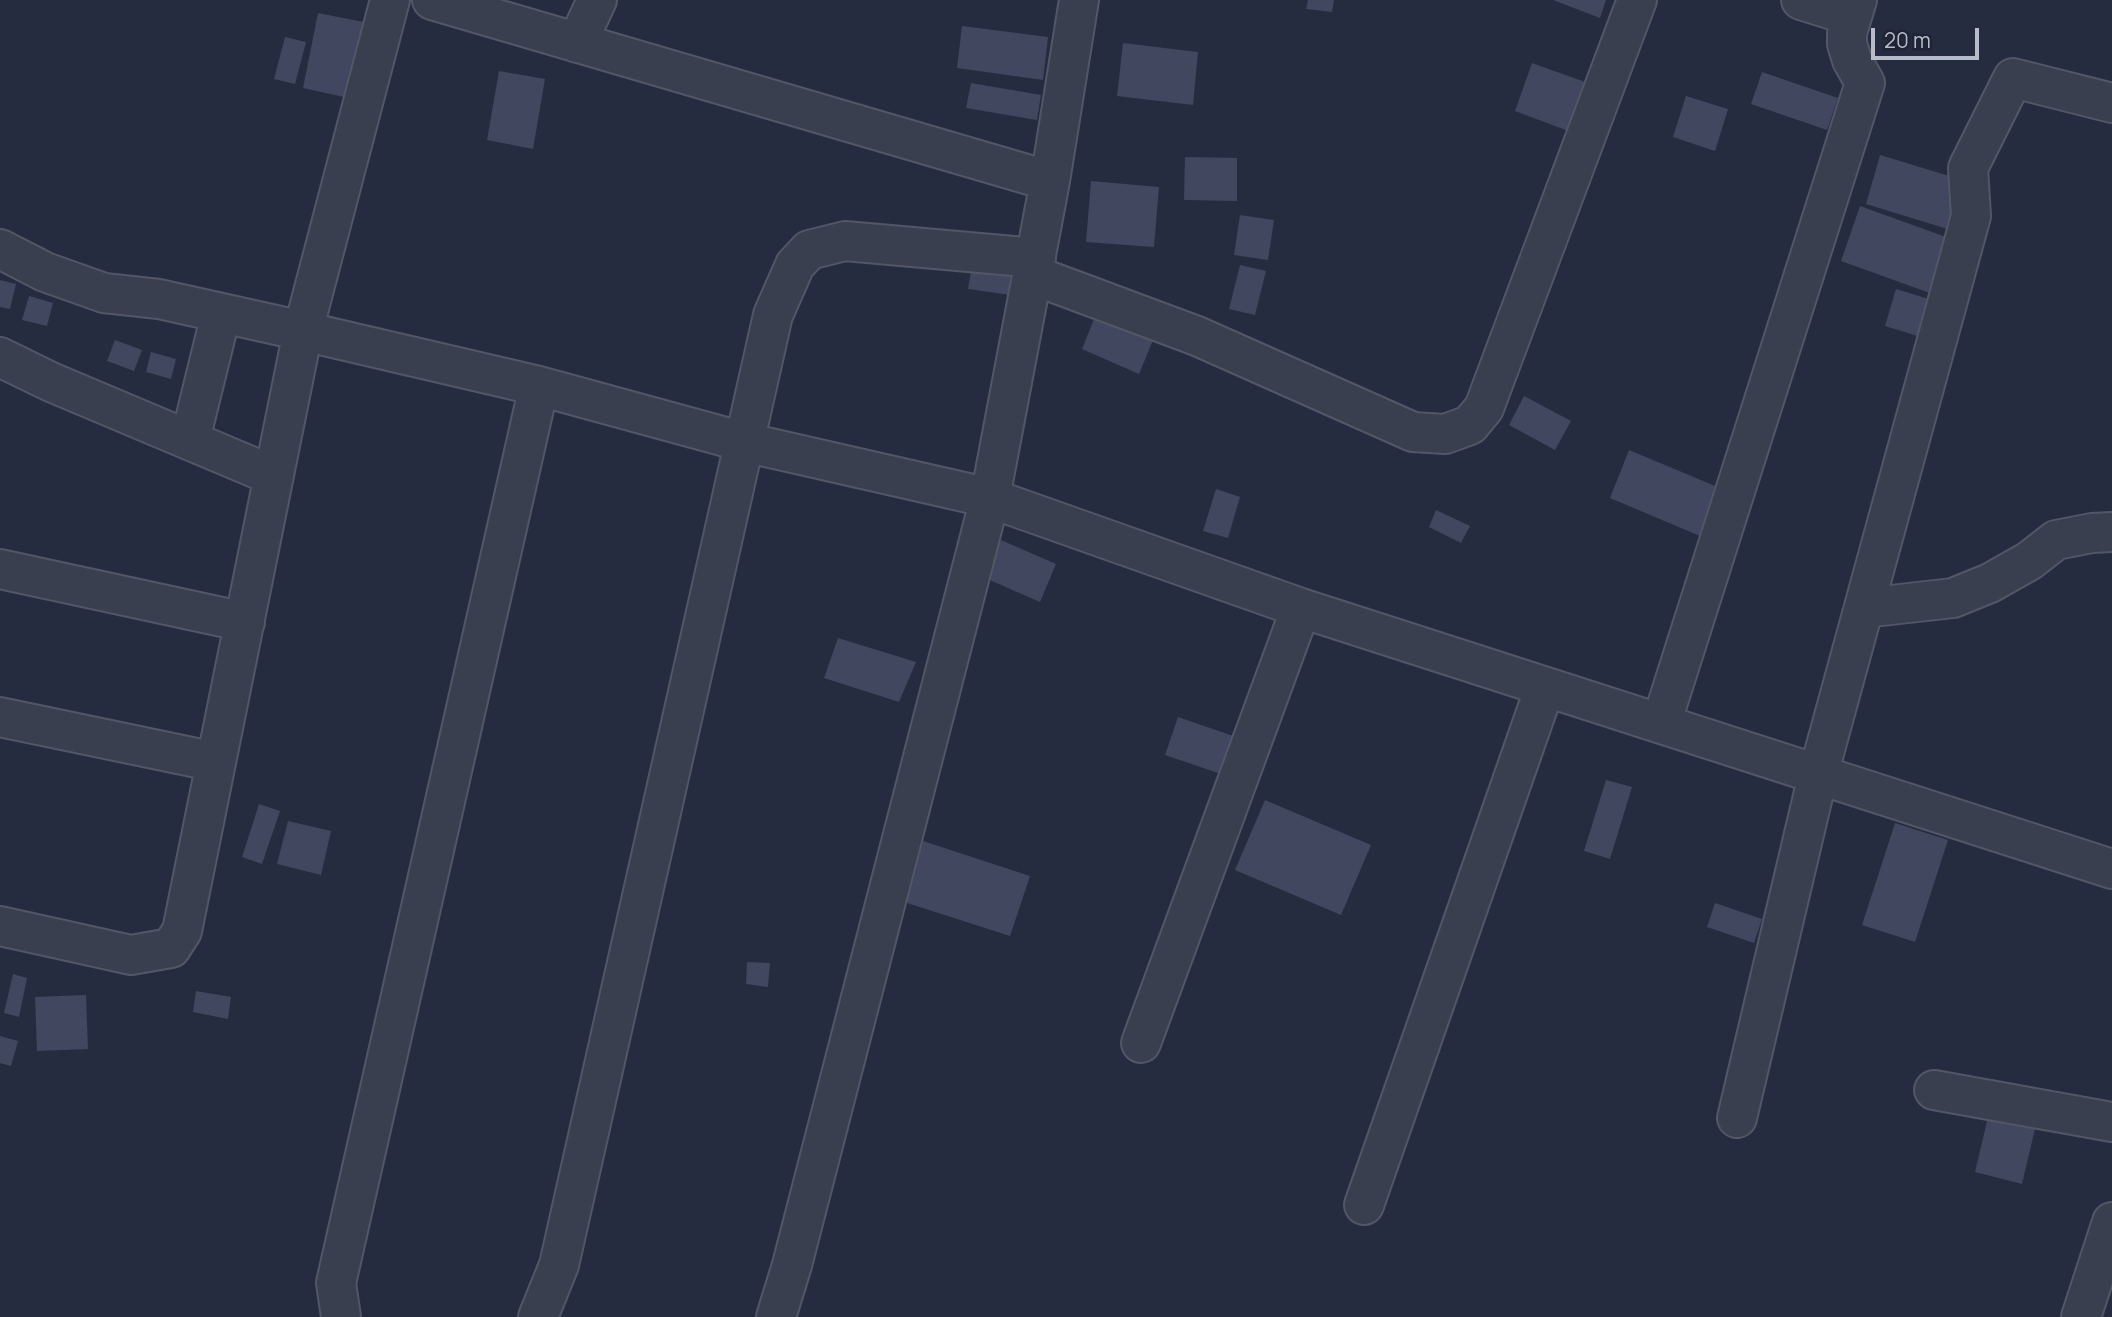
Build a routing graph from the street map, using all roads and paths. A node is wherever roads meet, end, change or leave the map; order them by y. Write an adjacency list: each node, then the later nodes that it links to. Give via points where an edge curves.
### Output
1 (390, 0): 14 (street)
2 (432, 0): 8 (street)
3 (597, 0): 8 (street)
4 (1079, 0): 10 (street)
5 (1637, 0): 12 (street, via 1484,408 1471,425 1445,434 1413,432)
6 (1801, 0): 7 (street)
7 (1854, 8): 28 (street, via 1847,44 1865,83)
8 (577, 43): 10 (street)
9 (2112, 103): 24 (street, via 2013,78 1968,168 1971,216)
10 (1050, 181): 12 (street)
11 (0, 248): 13 (street, via 45,272 104,293 159,299)
12 (1034, 266): 18 (street, via 845,241 809,250 795,265 773,315); 20 (street)
13 (221, 314): 14 (street); 17 (street)
14 (303, 331): 16 (street); 19 (street)
15 (0, 357): 17 (street)
16 (539, 386): 18 (street); 39 (street, via 337,1283)
17 (190, 440): 19 (street)
18 (744, 442): 20 (street); 40 (street, via 559,1265)
19 (274, 476): 25 (street)
20 (990, 498): 23 (street); 41 (street)
21 (2112, 532): 24 (street, via 2056,540 1990,583 1953,598)
22 (0, 569): 25 (street)
23 (1301, 608): 26 (street); 33 (street)
24 (1864, 608): 30 (street)
25 (245, 622): 29 (street)
26 (1545, 687): 28 (street); 37 (street)
27 (0, 717): 29 (street)
28 (1661, 724): 30 (street)
29 (216, 762): 32 (street, via 182,931 171,948 131,956)
30 (1818, 775): 31 (street); 35 (street)
31 (2112, 869)
32 (0, 926)
33 (1141, 1042)
34 (1934, 1090): 36 (street)
35 (1737, 1118)
36 (2112, 1122)
37 (1364, 1205)
38 (2112, 1222): 42 (street)
39 (341, 1317)
40 (538, 1317)
41 (776, 1317)
42 (2081, 1317)

